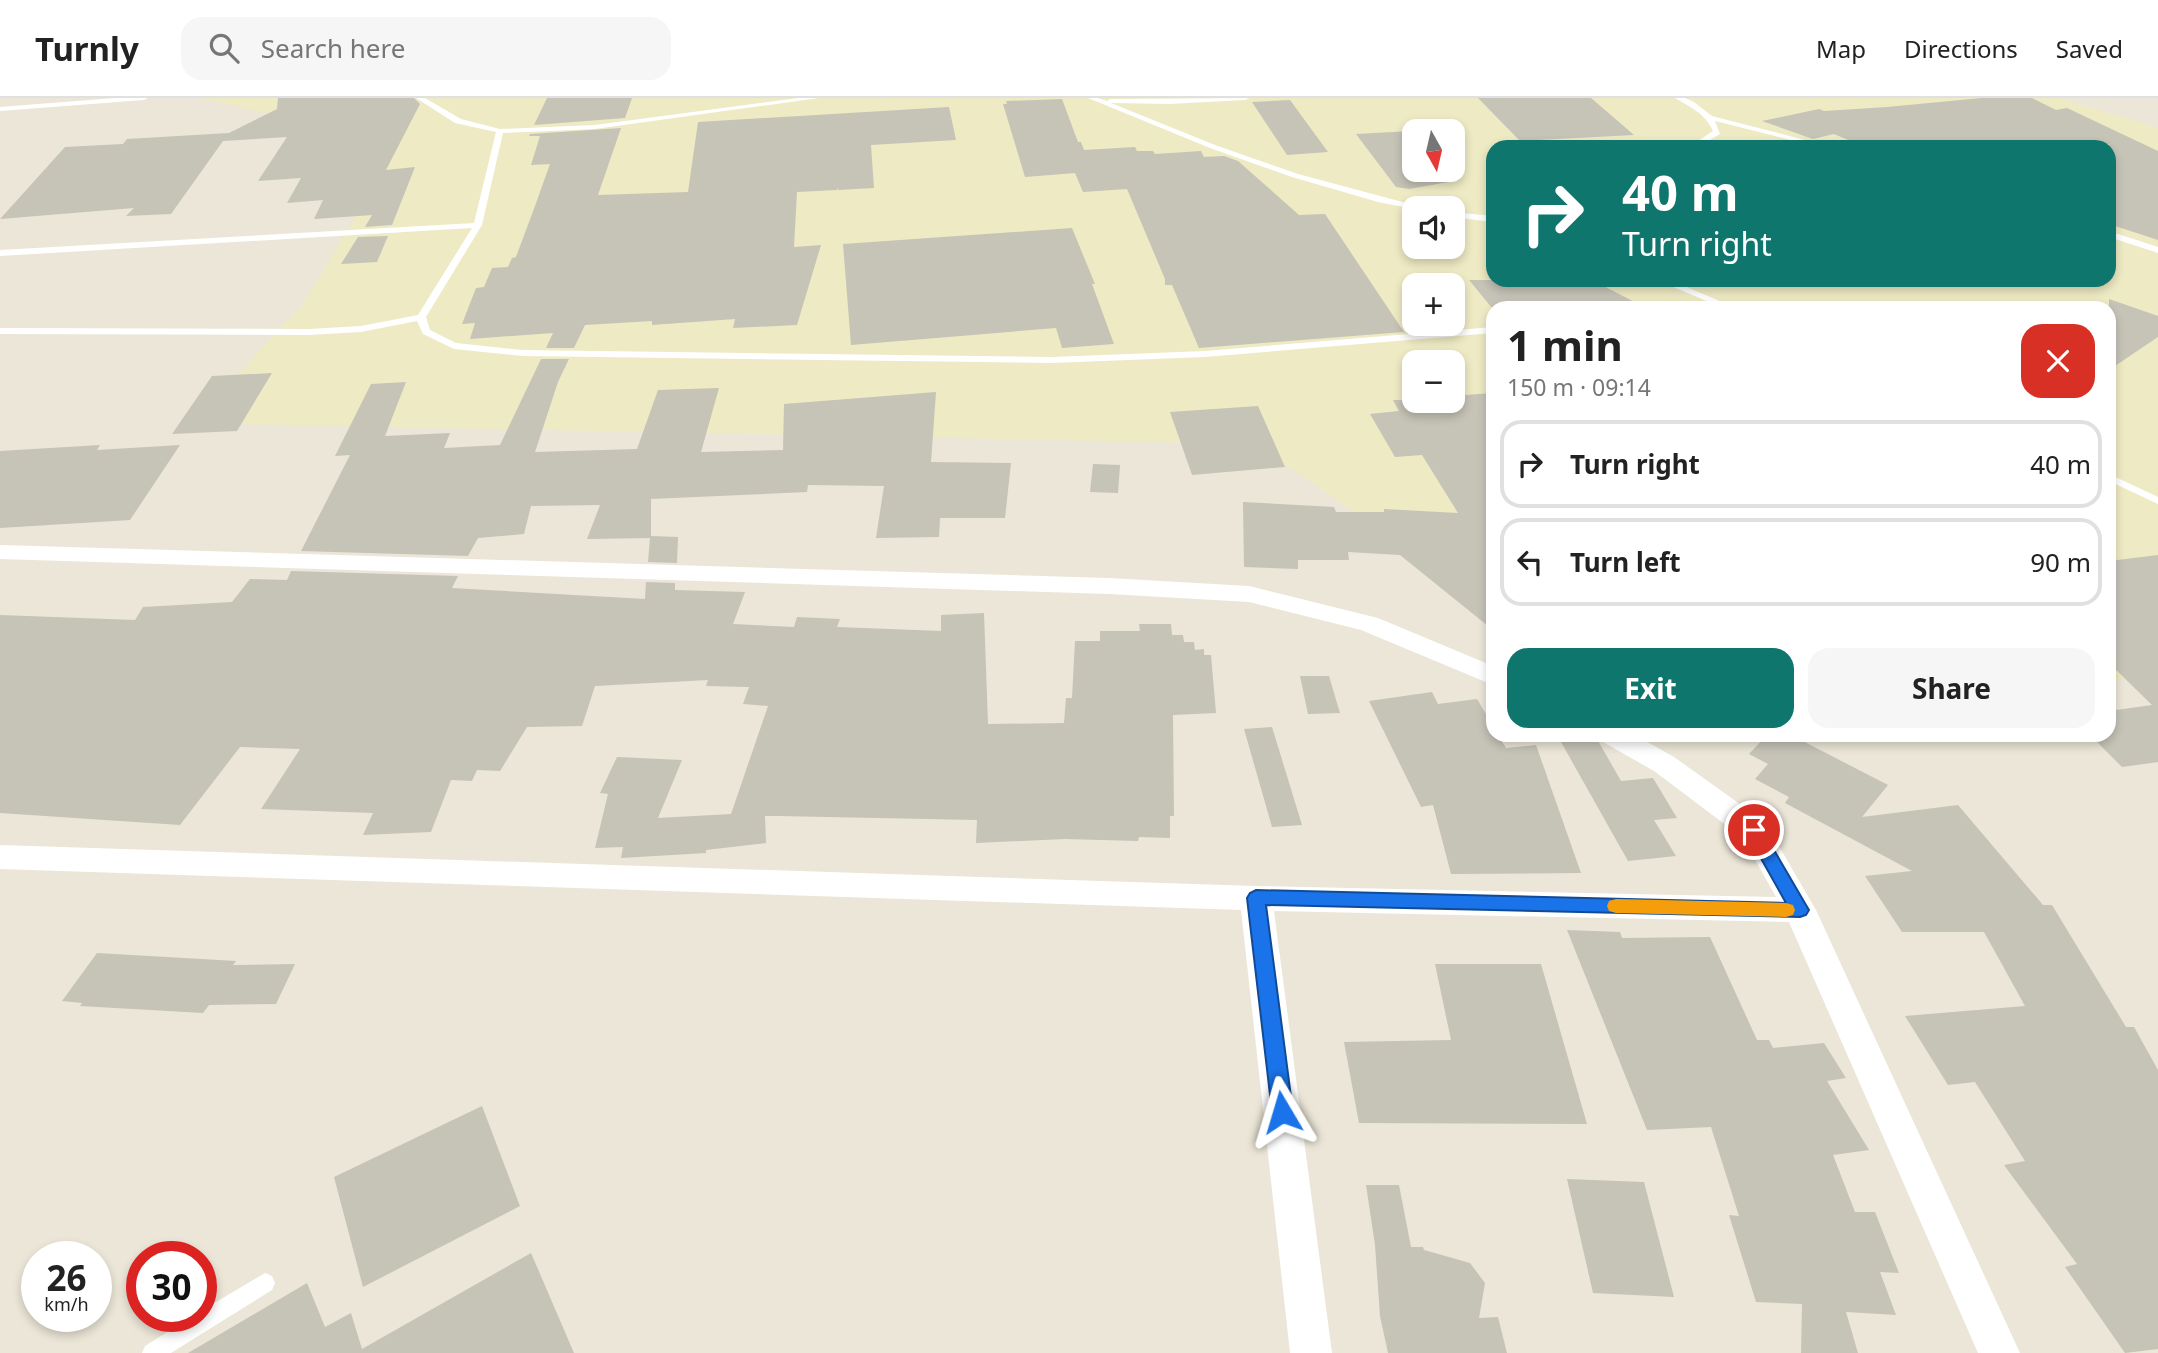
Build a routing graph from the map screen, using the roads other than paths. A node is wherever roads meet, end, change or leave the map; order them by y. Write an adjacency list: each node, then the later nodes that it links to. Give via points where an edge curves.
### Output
1 (144, 98): 9 (lane)
2 (420, 98): 13 (lane, via 458,121)
3 (713, 98): 11 (lane)
4 (815, 98): 11 (lane)
5 (1245, 98): 8 (lane)
6 (1679, 98): 12 (lane)
7 (1096, 99): 8 (lane); 16 (lane, via 1317,182)
8 (1170, 102): 10 (lane)
9 (0, 109)
10 (1158, 110)
11 (711, 111): 13 (lane, via 595,127)
12 (1712, 118): 14 (lane, via 1717,132); 15 (lane)
13 (500, 131): 19 (lane)
14 (1704, 140)
15 (1800, 140)
16 (1402, 203)
17 (1465, 216): 18 (lane)
18 (1486, 220)
19 (478, 225): 22 (lane); 25 (lane)
20 (2116, 236): 21 (lane)
21 (2158, 250)
22 (0, 253)
23 (1680, 287): 24 (lane)
24 (1715, 301)
25 (421, 317): 26 (lane, via 361,329 309,332); 27 (lane, via 426,332 454,346 523,353 1052,360 1205,354)
26 (0, 331)
27 (1486, 331)
28 (2116, 480): 29 (lane)
29 (2158, 501)
30 (0, 552): 31 (street, via 1249,594 1369,624)
31 (1486, 673)
32 (1625, 742): 35 (street, via 1664,764 1754,830)
33 (0, 857): 34 (street)
34 (1256, 898): 35 (street); 38 (street)
35 (1800, 910): 39 (street)
36 (265, 1283): 37 (lane)
37 (152, 1353)
38 (1311, 1353)
39 (1999, 1353)

